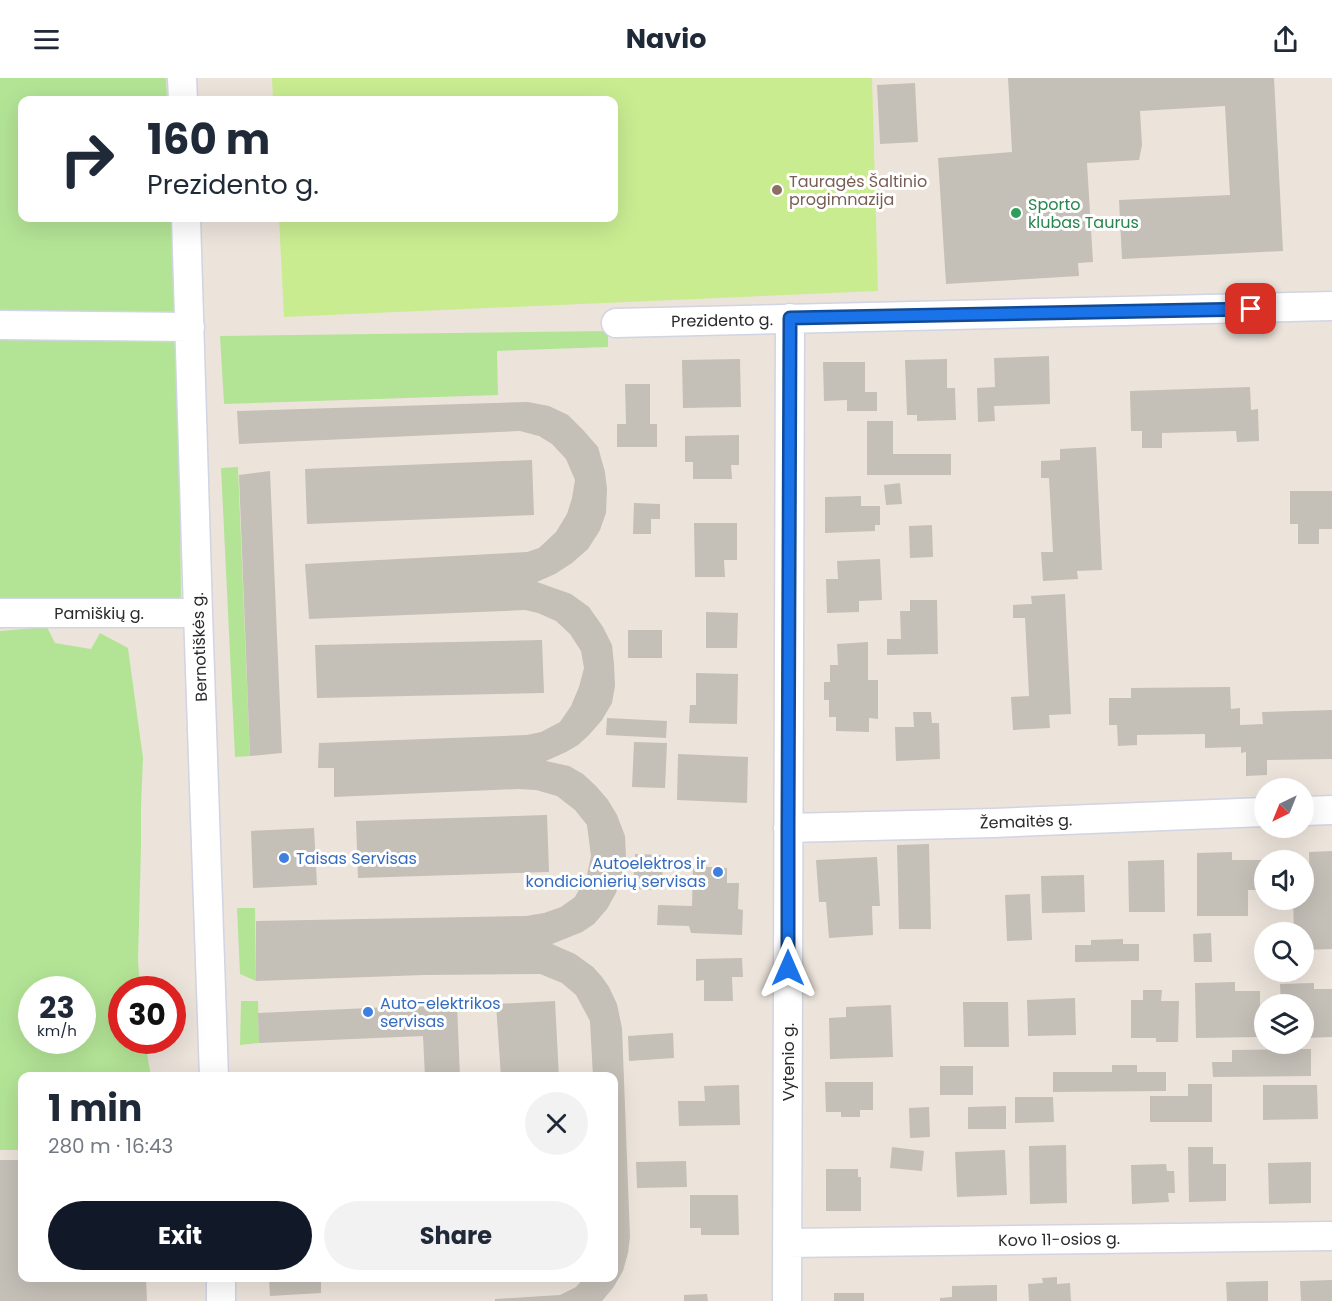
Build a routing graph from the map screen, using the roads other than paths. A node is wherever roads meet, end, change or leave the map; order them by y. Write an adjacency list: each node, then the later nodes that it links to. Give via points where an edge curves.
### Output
1 (182, 78): 2 (street)
2 (183, 96)
3 (186, 222): 8 (street, Bernotiškės g.)
4 (1332, 306): 5 (street, Prezidento g.)
5 (790, 318): 6 (street, Prezidento g.); 14 (street, Vytenio g.)
6 (616, 323)
7 (0, 325): 8 (street)
8 (190, 327): 10 (street, Bernotiškės g.)
9 (0, 613): 10 (street, Pamiškių g.)
10 (198, 613): 15 (street, Bernotiškės g.)
11 (1332, 810): 12 (street)
12 (1314, 811)
13 (1254, 812): 14 (street, Žemaitės g.)
14 (788, 828): 17 (street, Vytenio g.)
15 (214, 1072)
16 (1332, 1236): 17 (street, Kovo 11-osios g.)
17 (787, 1243): 20 (street, Vytenio g.)
18 (221, 1282): 19 (street)
19 (221, 1301)
20 (787, 1301)

